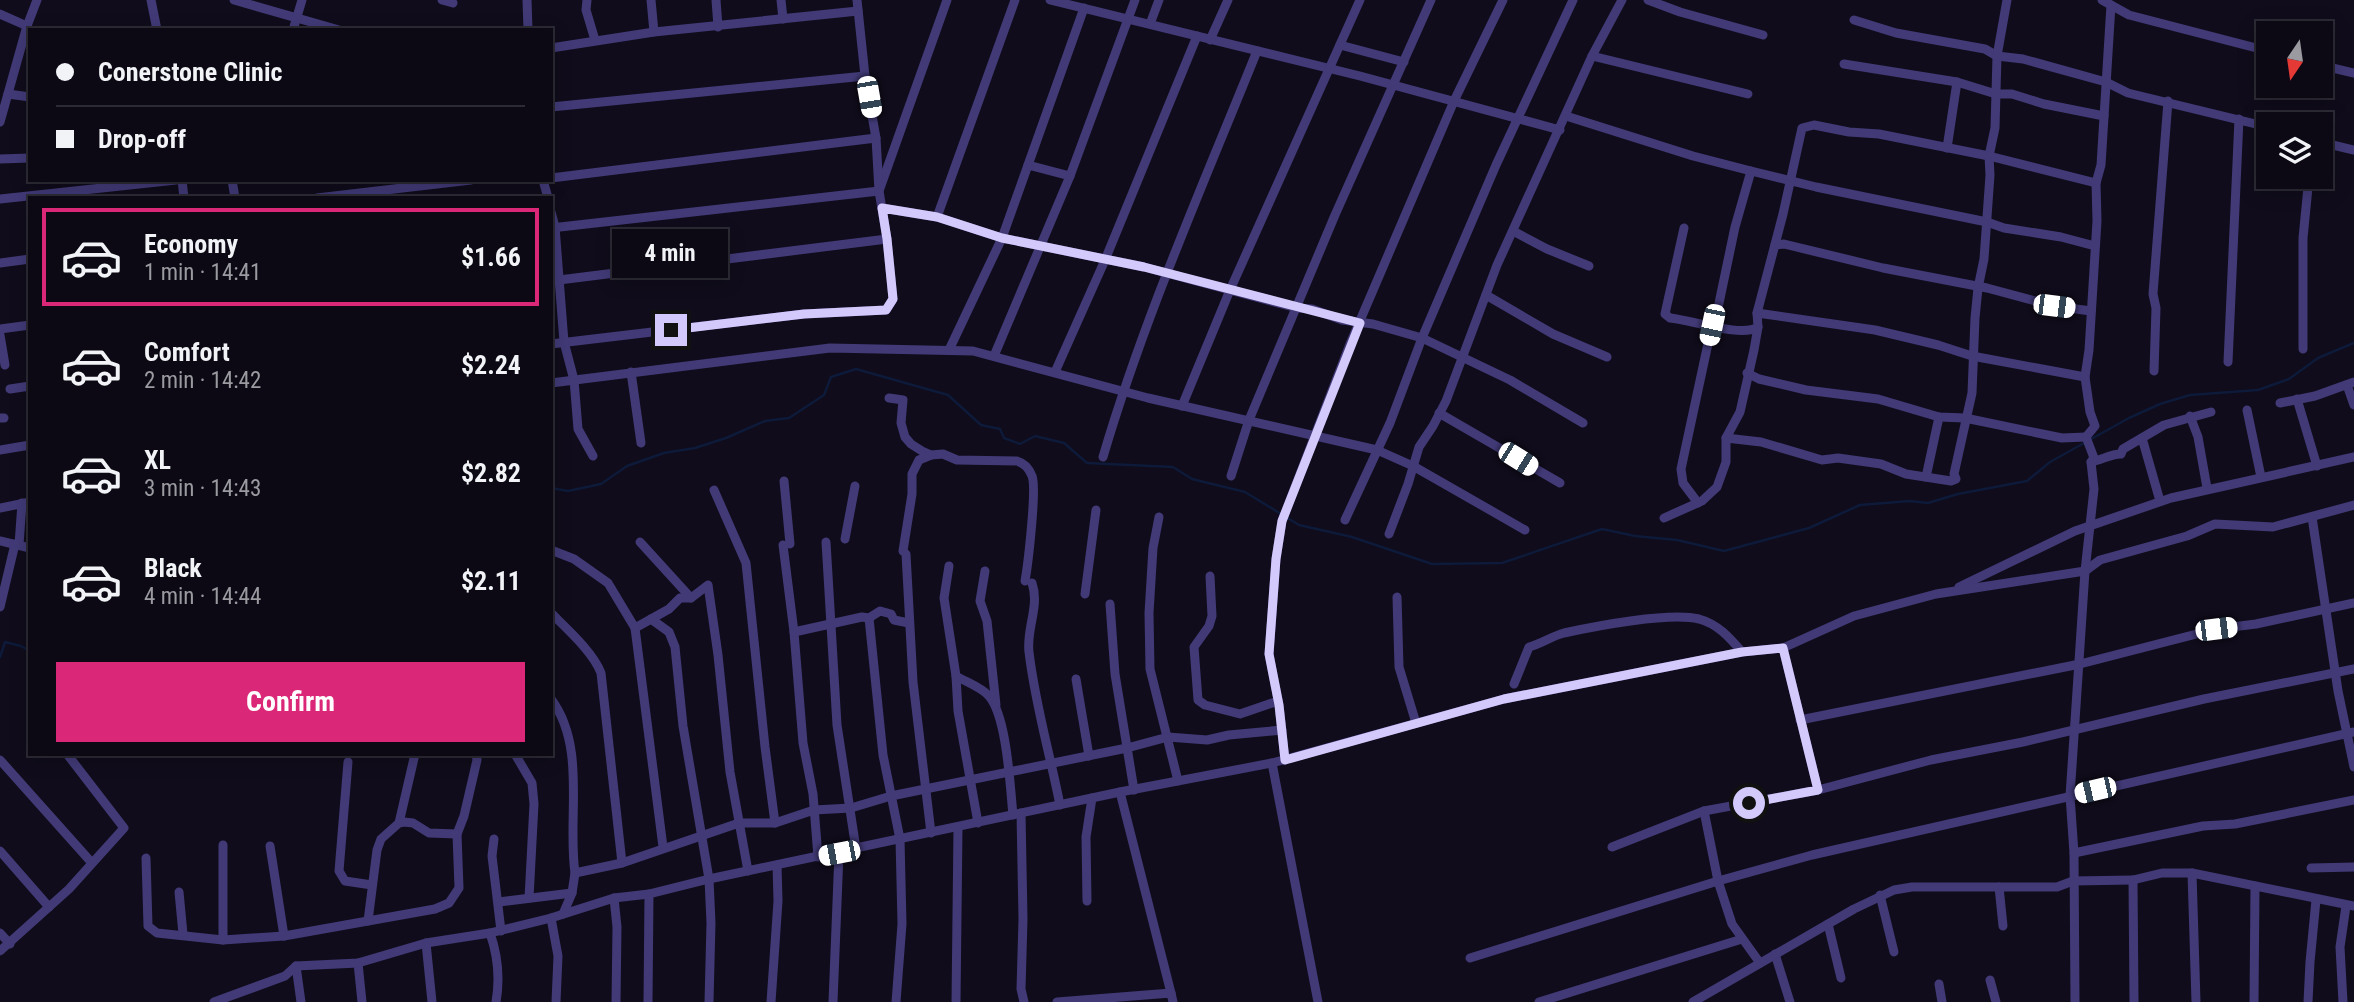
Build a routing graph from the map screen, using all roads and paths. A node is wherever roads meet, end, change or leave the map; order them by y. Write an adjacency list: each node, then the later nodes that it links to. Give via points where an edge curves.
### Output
1 (37, 0): 41 (street)
2 (151, 0): 37 (street)
3 (234, 0): 31 (street)
4 (302, 0): 31 (street)
5 (442, 0): 26 (street)
6 (527, 0): 40 (street)
7 (587, 0): 45 (street)
8 (651, 0): 42 (street)
9 (716, 0): 36 (street)
10 (781, 0): 32 (street)
11 (857, 0): 29 (street)
12 (947, 0): 92 (street)
13 (1015, 0): 96 (street)
14 (1050, 0): 28 (street)
15 (1135, 0): 33 (street)
16 (1159, 0): 35 (street)
17 (1227, 0): 46 (street)
18 (1360, 0): 47 (street)
19 (1431, 0): 53 (street)
20 (1503, 0): 66 (street)
21 (1573, 0): 71 (street)
22 (1622, 0): 51 (street)
23 (1648, 0): 43 (street)
24 (2007, 0): 52 (street)
25 (2102, 0): 27 (street)
26 (453, 3)
27 (2111, 5): 49 (street, via 2129,15); 60 (street)
28 (1088, 6): 33 (street); 83 (street)
29 (858, 11): 32 (street); 58 (street)
30 (0, 14): 41 (street)
31 (298, 16): 38 (street); 39 (street)
32 (783, 19): 36 (street)
33 (1127, 19): 35 (street); 85 (street)
34 (1854, 20): 52 (street, via 1896,33 1986,49)
35 (1150, 24): 44 (street)
36 (718, 27): 42 (street)
37 (157, 28)
38 (294, 28)
39 (333, 28)
40 (528, 28)
41 (27, 31): 62 (street)
42 (653, 32): 45 (street)
43 (1763, 35)
44 (1197, 36): 46 (street); 107 (street)
45 (595, 40): 48 (street)
46 (1210, 40): 50 (street)
47 (1340, 45): 53 (street); 56 (street)
48 (553, 48)
49 (2256, 48)
50 (1258, 51): 56 (street); 110 (street)
51 (1592, 56): 63 (street); 69 (street)
52 (1997, 56): 60 (street); 64 (street)
53 (1404, 62): 61 (street)
54 (1844, 64): 59 (street)
55 (2333, 68): 57 (street)
56 (1328, 69): 61 (street); 113 (street)
57 (2354, 73)
58 (865, 76): 68 (street); 76 (street)
59 (1957, 82): 64 (street); 78 (street)
60 (2106, 82): 67 (street, via 2128,93); 70 (street)
61 (1392, 86): 66 (street); 115 (street)
62 (8, 94): 65 (street); 72 (street)
63 (1748, 94)
64 (1996, 94): 70 (street); 80 (street)
65 (28, 97)
66 (1454, 101): 71 (street); 118 (street)
67 (2168, 101): 73 (street); 135 (street, via 2154,294)
68 (553, 107)
69 (1566, 116): 75 (street); 84 (street)
70 (2104, 116): 90 (street)
71 (1518, 118): 75 (street); 124 (street)
72 (0, 120)
73 (2239, 120): 74 (street); 133 (street)
74 (2256, 124)
75 (1560, 130): 100 (street)
76 (876, 138): 86 (street); 92 (street)
77 (2333, 145): 79 (street)
78 (1947, 148): 80 (street); 87 (street, via 1808,125 1801,130)
79 (2354, 150)
80 (1989, 156): 90 (street); 97 (street)
81 (28, 158): 82 (street)
82 (0, 159)
83 (1028, 165): 85 (street); 101 (street)
84 (1751, 171): 87 (street); 120 (street)
85 (1070, 176): 103 (street)
86 (553, 178)
87 (1789, 180): 97 (street); 104 (street)
88 (157, 182): 94 (street)
89 (454, 182): 93 (street)
90 (2096, 183): 105 (street)
91 (2308, 189): 127 (street)
92 (879, 191): 95 (street); 98 (street)
93 (334, 196)
94 (0, 199)
95 (882, 208): 96 (street); 102 (street)
96 (937, 217): 101 (street)
97 (1987, 222): 105 (street); 112 (street)
98 (553, 227): 111 (street)
99 (1684, 228): 120 (street, via 1665,314)
100 (1513, 230): 109 (street); 114 (street)
101 (1002, 238): 103 (street); 128 (street)
102 (887, 239): 111 (street); 125 (street, via 893,299 881,312 804,314)
103 (1042, 245): 107 (street); 129 (street)
104 (1775, 245): 112 (street); 117 (street)
105 (2095, 246): 116 (street)
106 (28, 259): 108 (street)
107 (1105, 260): 110 (street); 137 (street)
108 (0, 263)
109 (1589, 266)
110 (1166, 274): 113 (street); 145 (street)
111 (555, 280): 125 (street)
112 (1978, 288): 116 (street); 130 (street)
113 (1230, 290): 115 (street); 150 (street)
114 (1486, 295): 131 (street); 132 (street, via 1553,334)
115 (1297, 308): 118 (street); 157 (street)
116 (2091, 311): 139 (street)
117 (1757, 313): 121 (street); 130 (street, via 1875,330)
118 (1360, 323): 124 (street); 159 (street)
119 (28, 325): 122 (street)
120 (1713, 326): 121 (street, via 1747,331); 184 (street, via 1681,469 1682,483)
121 (1758, 327): 138 (street)
122 (0, 329)
123 (0, 335): 134 (street)
124 (1422, 338): 131 (street); 166 (street)
125 (564, 342): 126 (street); 140 (street)
126 (553, 344)
127 (2303, 349)
128 (949, 350): 129 (street); 136 (street, via 830,348)
129 (994, 356): 137 (street)
130 (1972, 356): 139 (street); 156 (street, via 1972,393)
131 (1462, 357): 153 (street); 158 (street)
132 (1606, 357)
133 (2228, 362)
134 (5, 365)
135 (2154, 371)
136 (631, 372): 140 (street); 163 (street)
137 (1055, 372): 145 (street)
138 (1747, 373): 155 (street, via 1806,390 1878,399); 161 (street, via 1740,411)
139 (2085, 377): 160 (street, via 2095,426)
140 (574, 380): 141 (street); 167 (street, via 578,429)
141 (553, 383)
142 (2350, 383): 147 (street); 149 (street)
143 (28, 386): 144 (street)
144 (10, 390)
145 (1123, 392): 150 (street); 169 (street)
146 (889, 398): 168 (street, via 903,400 905,437)
147 (2297, 399): 148 (street); 173 (street)
148 (2280, 403)
149 (2354, 405)
150 (1182, 406): 157 (street)
151 (2247, 410): 176 (street)
152 (2211, 412): 154 (street)
153 (1439, 413): 172 (street); 178 (street)
154 (2190, 416): 162 (street); 180 (street)
155 (1939, 417): 156 (street); 175 (street)
156 (1965, 418): 160 (street, via 2062,438); 175 (street, via 1956,479)
157 (1249, 420): 159 (street); 174 (street)
158 (1583, 423)
159 (1314, 435): 166 (street); 229 (street, via 1282,521 1276,559 1269,654)
160 (2086, 437): 171 (street, via 2094,458)
161 (1726, 438): 175 (street, via 1761,442 1822,460 1881,464); 184 (street, via 1726,462 1717,487)
162 (2142, 438): 171 (street, via 2121,454); 182 (street)
163 (641, 443)
164 (28, 445): 165 (street)
165 (0, 450)
166 (1377, 450): 172 (street); 191 (street)
167 (593, 456)
168 (931, 456): 217 (street, via 919,460 912,474 905,553); 248 (street, via 1017,461 1025,464 1033,478 1028,582 1035,602 1028,649)
169 (1103, 457)
170 (2354, 457): 173 (street)
171 (2091, 462): 192 (street, via 2094,489)
172 (1413, 466): 193 (street); 194 (street)
173 (2317, 466): 176 (street)
174 (1231, 476)
175 (1926, 477)
176 (2261, 477): 180 (street)
177 (784, 481): 220 (street)
178 (1560, 483)
179 (855, 486): 195 (street)
180 (2207, 488): 182 (street)
181 (714, 490): 268 (street, via 746,563)
182 (2160, 501): 192 (street)
183 (26, 503): 186 (street); 199 (street)
184 (1698, 503): 190 (street)
185 (2354, 505): 189 (street)
186 (0, 508)
187 (1096, 510): 207 (street)
188 (1159, 517): 237 (street, via 1149,613 1150,669)
189 (2312, 517): 204 (street, via 2273,527 2216,524 2100,560); 213 (street)
190 (1664, 519)
191 (1345, 520)
192 (2089, 526): 204 (street); 206 (street)
193 (1525, 530)
194 (1389, 534)
195 (845, 539)
196 (0, 541): 199 (street)
197 (640, 542): 208 (street)
198 (826, 542): 218 (street)
199 (17, 545): 200 (street); 212 (street)
200 (28, 548)
201 (553, 551): 219 (street, via 574,559 608,583)
202 (949, 565): 226 (street, via 944,598)
203 (985, 571): 231 (street, via 980,601 987,621)
204 (2085, 571): 206 (street); 223 (street)
205 (1210, 576): 229 (street, via 1212,616 1194,646 1198,700 1240,714)
206 (1946, 593): 221 (street, via 1861,614)
207 (1085, 594)
208 (691, 597): 216 (street, via 680,598); 267 (street, via 708,585)
209 (1397, 597): 233 (street, via 1399,667)
210 (2354, 603): 213 (street)
211 (1110, 604): 238 (street)
212 (0, 607)
213 (2325, 609): 223 (street, via 2216,629); 225 (street)
214 (553, 614): 287 (street, via 601,673)
215 (869, 618): 217 (street, via 880,611); 218 (street); 257 (street)
216 (651, 619): 219 (street); 273 (street, via 670,632 674,641)
217 (909, 623): 253 (street)
218 (830, 624): 220 (street); 262 (street, via 837,725)
219 (635, 628): 278 (street)
220 (794, 632): 263 (street)
221 (1783, 648): 222 (street); 232 (street)
222 (1742, 652): 228 (street, via 1723,630 1699,620 1664,617 1562,634 1529,647); 233 (street, via 1504,699)
223 (2080, 664): 232 (street); 235 (street)
224 (2354, 669): 225 (street)
225 (2335, 672): 235 (street); 236 (street)
226 (956, 676): 231 (street, via 988,694); 251 (street)
227 (1076, 679): 243 (street)
228 (1514, 684)
229 (1278, 701): 234 (street)
230 (553, 702): 292 (street, via 571,754)
231 (996, 707): 250 (street)
232 (1800, 720): 255 (street)
233 (1416, 723): 245 (street)
234 (1282, 730): 237 (street, via 1207,740); 245 (street)
235 (2073, 730): 255 (street); 258 (street)
236 (2350, 733): 249 (street); 258 (street)
237 (1168, 737): 238 (street); 252 (street)
238 (1127, 748): 243 (street); 254 (street)
239 (69, 756): 286 (street, via 124,828)
240 (415, 756): 266 (street)
241 (476, 756): 272 (street)
242 (516, 756): 305 (street, via 529,775 534,804)
243 (1089, 756): 248 (street)
244 (0, 760): 286 (street)
245 (1285, 760): 247 (street)
246 (348, 762): 298 (street, via 339,871 345,881)
247 (1272, 763): 252 (street); 355 (street)
248 (1052, 764): 250 (street); 261 (street)
249 (2354, 767)
250 (1008, 773): 251 (street); 265 (street)
251 (971, 780): 253 (street); 269 (street)
252 (1178, 781): 254 (street)
253 (927, 788): 257 (street); 271 (street)
254 (1134, 790): 256 (street)
255 (1818, 790): 264 (street)
256 (1120, 792): 259 (street); 336 (street)
257 (891, 796): 262 (street); 275 (street)
258 (2070, 796): 283 (street); 296 (street)
259 (1092, 798): 261 (street); 308 (street, via 1085,848)
260 (2354, 800): 283 (street)
261 (1060, 805): 265 (street)
262 (850, 808): 263 (street); 280 (street)
263 (814, 810): 268 (street); 284 (street)
264 (1704, 811): 279 (street); 296 (street)
265 (1017, 814): 269 (street); 352 (street)
266 (399, 822): 272 (street, via 413,823 429,833); 298 (street, via 378,845)
267 (739, 823): 268 (street); 273 (street); 291 (street)
268 (775, 823)
269 (978, 823): 270 (street)
270 (958, 827): 271 (street); 351 (street)
271 (931, 833): 275 (street)
272 (457, 834): 314 (street, via 459,888 449,903)
273 (702, 834): 278 (street); 294 (street)
274 (494, 839): 309 (street)
275 (900, 839): 280 (street); 350 (street, via 902,923)
276 (223, 845): 323 (street)
277 (270, 846): 321 (street)
278 (663, 847): 287 (street)
279 (1612, 847)
280 (856, 849): 282 (street)
281 (0, 851): 311 (street)
282 (839, 853): 284 (street); 349 (street)
283 (2074, 853): 297 (street)
284 (818, 857): 288 (street)
285 (146, 858): 320 (street, via 148,926 157,933)
286 (92, 863): 311 (street)
287 (622, 863): 292 (street)
288 (777, 865): 291 (street); 348 (street)
289 (2354, 867): 290 (street)
290 (2311, 868)
291 (748, 871): 294 (street)
292 (575, 873): 302 (street)
293 (2192, 873): 295 (street, via 2162,873); 299 (street); 363 (street)
294 (709, 879): 303 (street); 347 (street)
295 (2133, 880): 297 (street); 362 (street)
296 (1718, 881): 322 (street, via 1732,924); 329 (street)
297 (2073, 881): 300 (street, via 2057,887); 361 (street)
298 (372, 885): 314 (street)
299 (2255, 886): 307 (street); 364 (street)
300 (1999, 887): 304 (street, via 1912,887); 316 (street)
301 (179, 892): 320 (street)
302 (572, 893): 305 (street); 312 (street)
303 (649, 894): 306 (street); 346 (street)
304 (1880, 895): 315 (street); 327 (street)
305 (529, 898): 309 (street)
306 (614, 898): 312 (street); 345 (street)
307 (2316, 900): 310 (street); 365 (street)
308 (1087, 901)
309 (499, 902): 317 (street)
310 (2350, 906): 366 (street, via 2340,947)
311 (49, 907): 325 (street)
312 (563, 914): 313 (street)
313 (551, 918): 317 (street); 344 (street, via 558,956)
314 (368, 921): 321 (street)
315 (1828, 923): 328 (street); 333 (street)
316 (2003, 926)
317 (501, 930): 319 (street)
318 (0, 933): 325 (street)
319 (490, 933): 324 (street); 343 (street, via 498,973)
320 (183, 934): 323 (street)
321 (284, 936): 323 (street)
322 (1742, 939): 330 (street); 356 (street)
323 (223, 940)
324 (426, 943): 331 (street); 342 (street)
325 (10, 944): 326 (street)
326 (0, 951)
327 (1894, 952)
328 (1775, 954): 330 (street); 358 (street)
329 (1470, 958)
330 (1760, 962): 357 (street)
331 (358, 963): 332 (street); 341 (street)
332 (296, 966): 338 (street, via 285,976); 340 (street)
333 (1841, 978)
334 (1990, 980): 360 (street)
335 (1939, 984): 359 (street)
336 (1172, 997): 337 (street)
337 (1139, 999): 339 (street)
338 (220, 1001)
339 (1084, 1001): 354 (street)
340 (301, 1002)
341 (362, 1002)
342 (432, 1002)
343 (496, 1002)
344 (556, 1002)
345 (616, 1002)
346 (648, 1002)
347 (709, 1002)
348 (771, 1002)
349 (833, 1002)
350 (896, 1002)
351 (956, 1002)
352 (1024, 1002): 353 (street)
353 (1031, 1002)
354 (1058, 1002)
355 (1318, 1002)
356 (1539, 1002)
357 (1693, 1002)
358 (1790, 1002)
359 (1942, 1002)
360 (1996, 1002)
361 (2075, 1002)
362 (2134, 1002)
363 (2196, 1002)
364 (2254, 1002)
365 (2308, 1002)
366 (2343, 1002)

